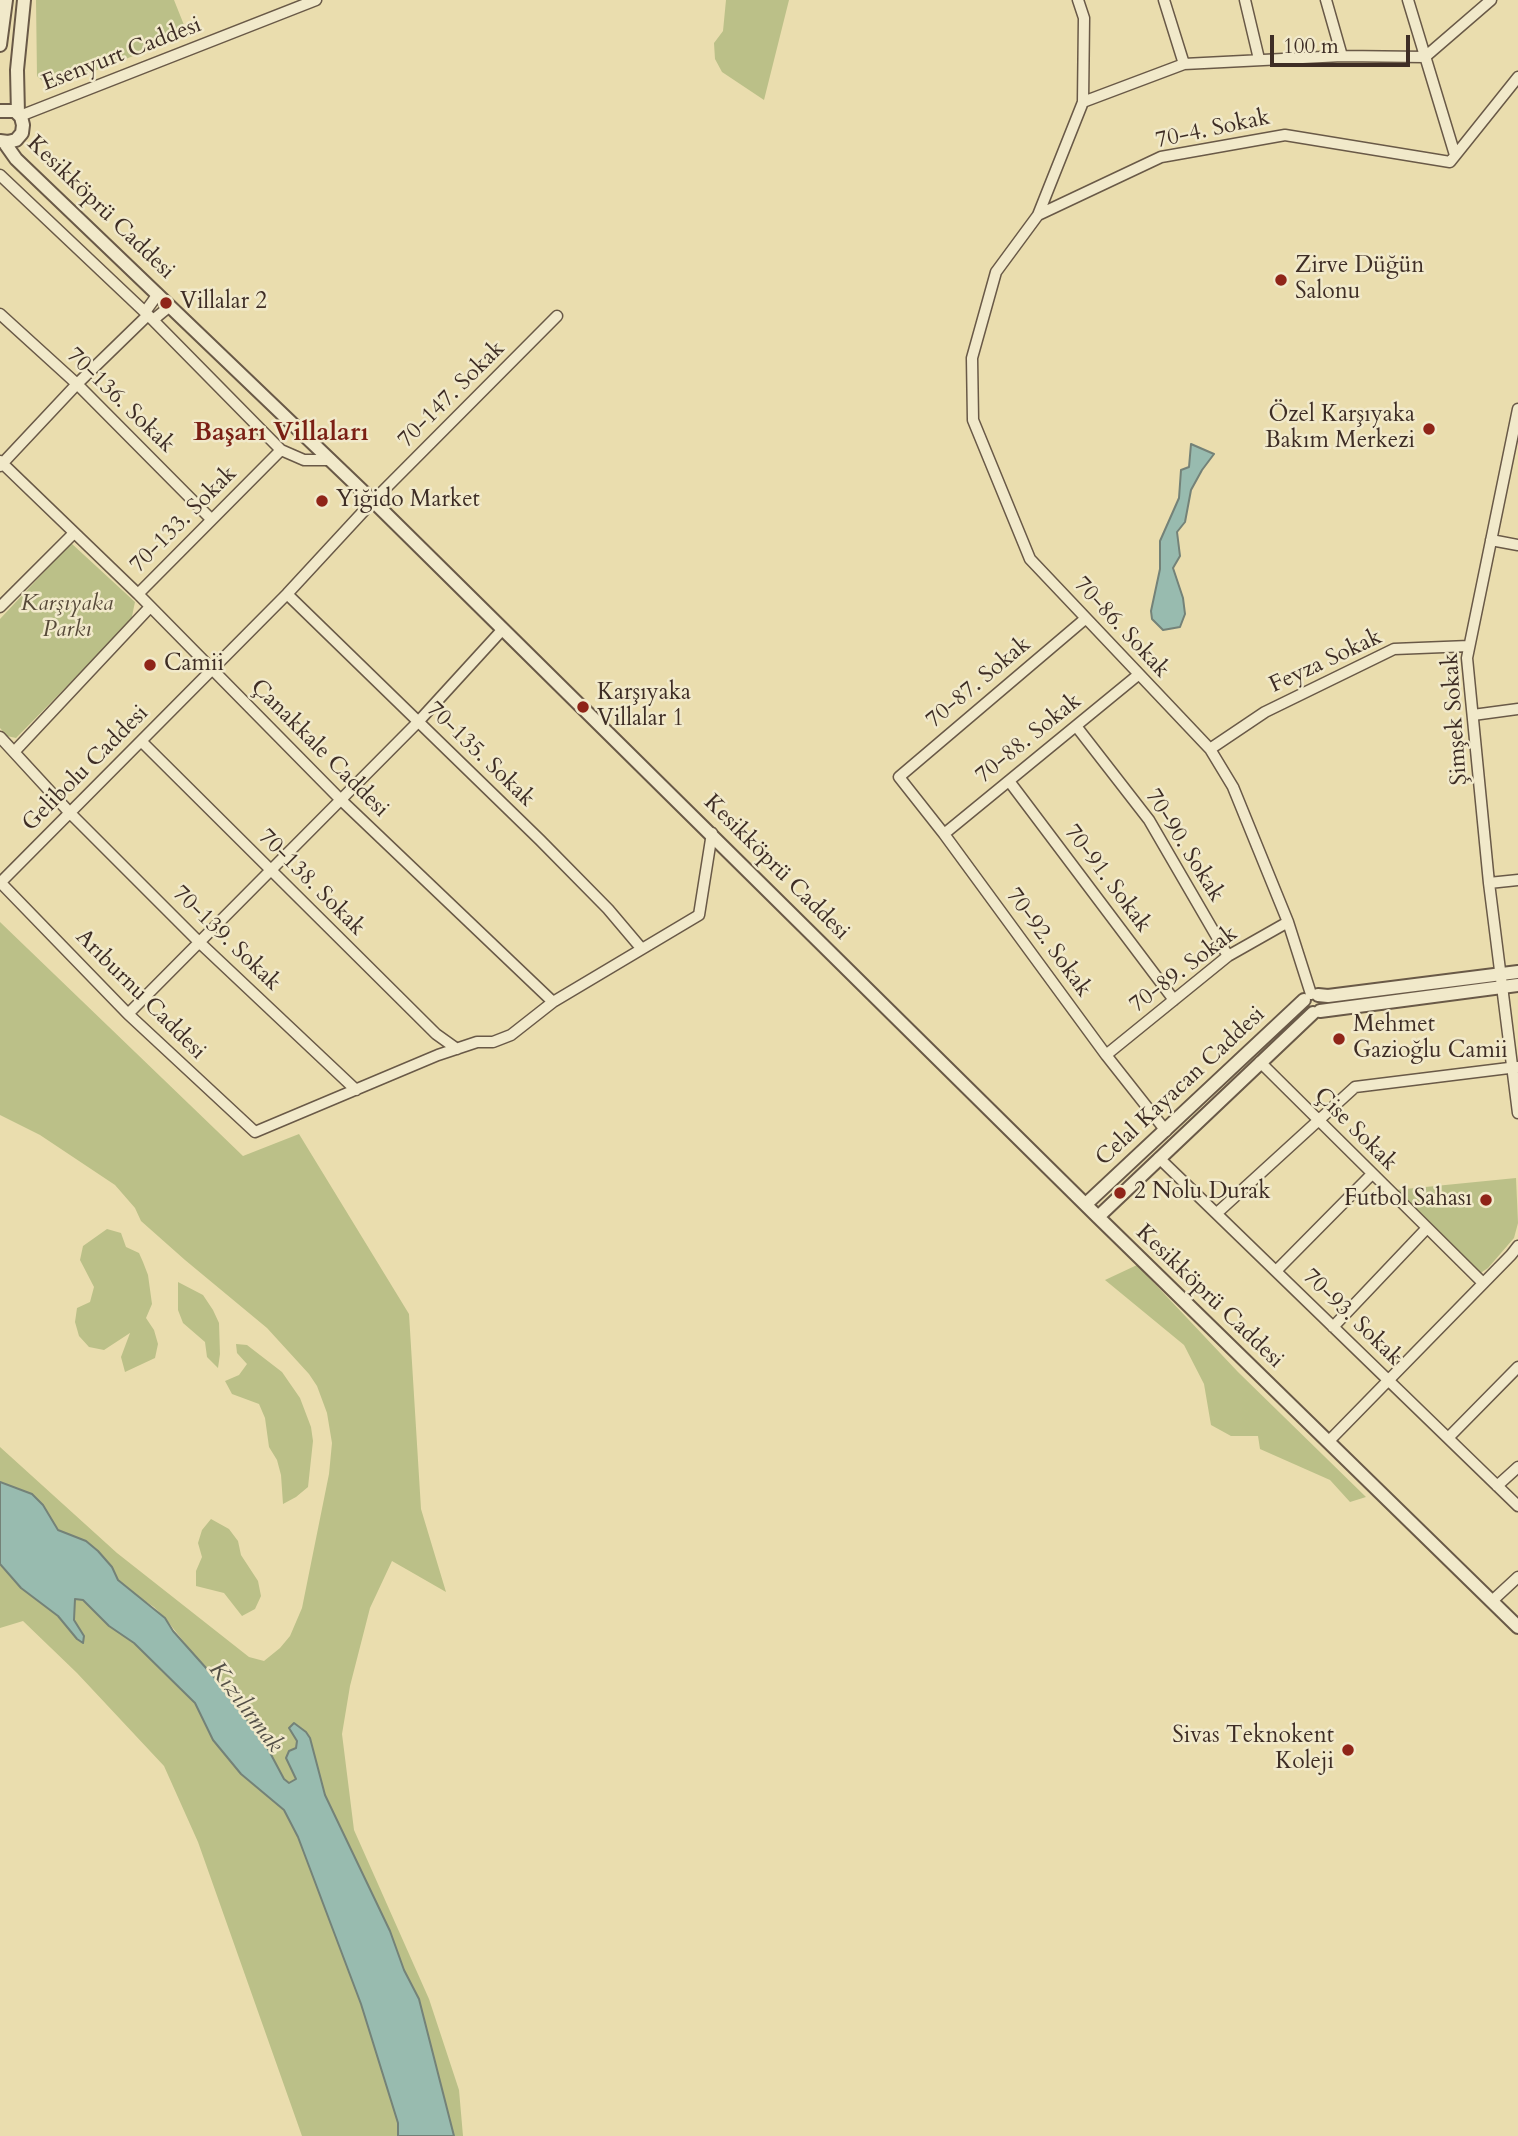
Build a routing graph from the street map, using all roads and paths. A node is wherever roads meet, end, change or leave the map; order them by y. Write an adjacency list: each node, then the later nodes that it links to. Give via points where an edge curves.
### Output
1 (6, 0): 10 (street)
2 (24, 0): 18 (street, Kesikköprü Caddesi, via 17,70)
3 (316, 0): 18 (street, Esenyurt Caddesi)
4 (1078, 0): 16 (street, via 1084,18)
5 (1164, 0): 14 (street)
6 (1245, 0): 13 (street)
7 (1326, 0): 11 (street)
8 (1408, 0): 12 (street)
9 (1491, 0): 12 (street)
10 (0, 45)
11 (1342, 55): 12 (street); 13 (street)
12 (1425, 57): 20 (street)
13 (1259, 59): 14 (street)
14 (1184, 64): 16 (street)
15 (1518, 77): 20 (street)
16 (1083, 102): 22 (street)
17 (0, 111): 18 (street)
18 (19, 115): 19 (street, via 22,134 13,141)
19 (2, 141): 24 (street, Kesikköprü Caddesi)
20 (1455, 155): 22 (street, 70-4. Sokak, via 1450,162 1285,135 1161,157)
21 (0, 175): 27 (street, Kesikköprü Caddesi)
22 (1038, 215): 23 (street, 70-4. Sokak)
23 (996, 272): 43 (street, 70-86. Sokak, via 972,358 974,419 1030,559)
24 (158, 294): 25 (street, Kesikköprü Caddesi); 27 (street)
25 (170, 306): 27 (street); 32 (street, Kesikköprü Caddesi)
26 (0, 313): 29 (street, 70-136. Sokak)
27 (149, 316): 29 (street); 31 (street, Kesikköprü Caddesi)
28 (557, 316): 34 (street, 70-147. Sokak)
29 (77, 384): 33 (street); 35 (street, 70-136. Sokak)
30 (1518, 409): 37 (street, Şimşek Sokak)
31 (281, 450): 32 (street, via 304,460); 35 (street, 70-133. Sokak)
32 (331, 460): 34 (street, Kesikköprü Caddesi)
33 (1, 463): 36 (street, Çanakkale Caddesi)
34 (373, 500): 40 (street, Gelibolu Caddesi); 44 (street, Kesikköprü Caddesi)
35 (211, 519): 39 (street, 70-133. Sokak)
36 (74, 533): 39 (street, Çanakkale Caddesi); 41 (street)
37 (1491, 540): 38 (street); 45 (street, Şimşek Sokak)
38 (1518, 545)
39 (138, 594): 42 (street, Çanakkale Caddesi)
40 (287, 594): 46 (street, Gelibolu Caddesi); 50 (street, 70-135. Sokak)
41 (0, 607)
42 (150, 607): 46 (street, Çanakkale Caddesi); 55 (street)
43 (1085, 619): 47 (street, 70-86. Sokak); 56 (street, 70-87. Sokak)
44 (503, 629): 50 (street); 60 (street, Kesikköprü Caddesi)
45 (1469, 646): 49 (street, Şimşek Sokak); 54 (street, Feyza Sokak, via 1394,649 1265,712)
46 (212, 670): 53 (street, Gelibolu Caddesi); 58 (street, Çanakkale Caddesi)
47 (1138, 675): 51 (street, 70-88. Sokak); 54 (street, 70-86. Sokak)
48 (1518, 709): 49 (street)
49 (1473, 715): 65 (street, Şimşek Sokak)
50 (418, 722): 58 (street); 68 (street, 70-135. Sokak, via 550,849)
51 (1076, 726): 57 (street, 70-88. Sokak); 69 (street, 70-90. Sokak, via 1149,820)
52 (0, 737): 55 (street, 70-139. Sokak)
53 (141, 741): 59 (street, Gelibolu Caddesi); 62 (street, 70-138. Sokak)
54 (1210, 749): 66 (street, 70-86. Sokak, via 1233,787)
55 (13, 752): 59 (street, 70-139. Sokak)
56 (899, 777): 61 (street, 70-92. Sokak)
57 (1009, 781): 61 (street, 70-88. Sokak); 74 (street, 70-91. Sokak)
58 (340, 799): 62 (street); 75 (street, Çanakkale Caddesi)
59 (70, 813): 64 (street, Gelibolu Caddesi); 67 (street, 70-139. Sokak)
60 (712, 834): 68 (street, via 699,915); 88 (street, Kesikköprü Caddesi)
61 (944, 834): 79 (street, 70-92. Sokak)
62 (271, 870): 67 (street); 78 (street, 70-138. Sokak, via 436,1034)
63 (1518, 880): 65 (street)
64 (0, 882): 77 (street, Arıburnu Caddesi)
65 (1489, 883): 71 (street, Şimşek Sokak)
66 (1288, 922): 69 (street, 70-89. Sokak); 73 (street, 70-86. Sokak)
67 (199, 942): 77 (street); 82 (street, 70-139. Sokak)
68 (641, 947): 75 (street)
69 (1228, 956): 74 (street, 70-89. Sokak)
70 (1518, 972): 71 (street)
71 (1501, 980): 72 (street); 73 (street); 76 (street); 81 (street, Şimşek Sokak)
72 (1518, 985)
73 (1311, 996): 76 (street, via 1306,1010); 85 (street, Celal Kayacan Caddesi)
74 (1174, 1000): 79 (street, 70-89. Sokak)
75 (553, 1002): 78 (street, via 510,1035)
76 (1316, 1012): 80 (street, Celal Kayacan Caddesi)
77 (128, 1014): 82 (street, Arıburnu Caddesi, via 255,1132)
78 (457, 1049): 82 (street)
79 (1106, 1055): 85 (street, 70-92. Sokak)
80 (1260, 1062): 84 (street, Çise Sokak); 86 (street, Celal Kayacan Caddesi)
81 (1515, 1067): 83 (street, Şimşek Sokak); 84 (street, via 1355,1087)
82 (356, 1090)
83 (1518, 1113)
84 (1318, 1120): 87 (street, Çise Sokak); 89 (street)
85 (1166, 1131): 88 (street, Celal Kayacan Caddesi)
86 (1159, 1158): 89 (street, 70-93. Sokak); 90 (street, Celal Kayacan Caddesi)
87 (1373, 1174): 91 (street, Çise Sokak); 93 (street)
88 (1086, 1205): 90 (street, Kesikköprü Caddesi)
89 (1217, 1213): 93 (street, 70-93. Sokak)
90 (1098, 1217): 99 (street, Kesikköprü Caddesi)
91 (1427, 1228): 94 (street, Çise Sokak); 95 (street)
92 (1518, 1245): 94 (street)
93 (1276, 1271): 95 (street, 70-93. Sokak)
94 (1483, 1283): 97 (street)
95 (1333, 1327): 97 (street, 70-93. Sokak)
96 (1518, 1367): 98 (street)
97 (1389, 1381): 98 (street, 70-93. Sokak); 99 (street)
98 (1448, 1438): 101 (street, 70-93. Sokak)
99 (1328, 1442): 104 (street, Kesikköprü Caddesi)
100 (1518, 1467): 101 (street)
101 (1497, 1486): 102 (street, 70-93. Sokak)
102 (1518, 1506)
103 (1518, 1577): 104 (street)
104 (1492, 1601): 105 (street, Kesikköprü Caddesi)
105 (1518, 1627)

